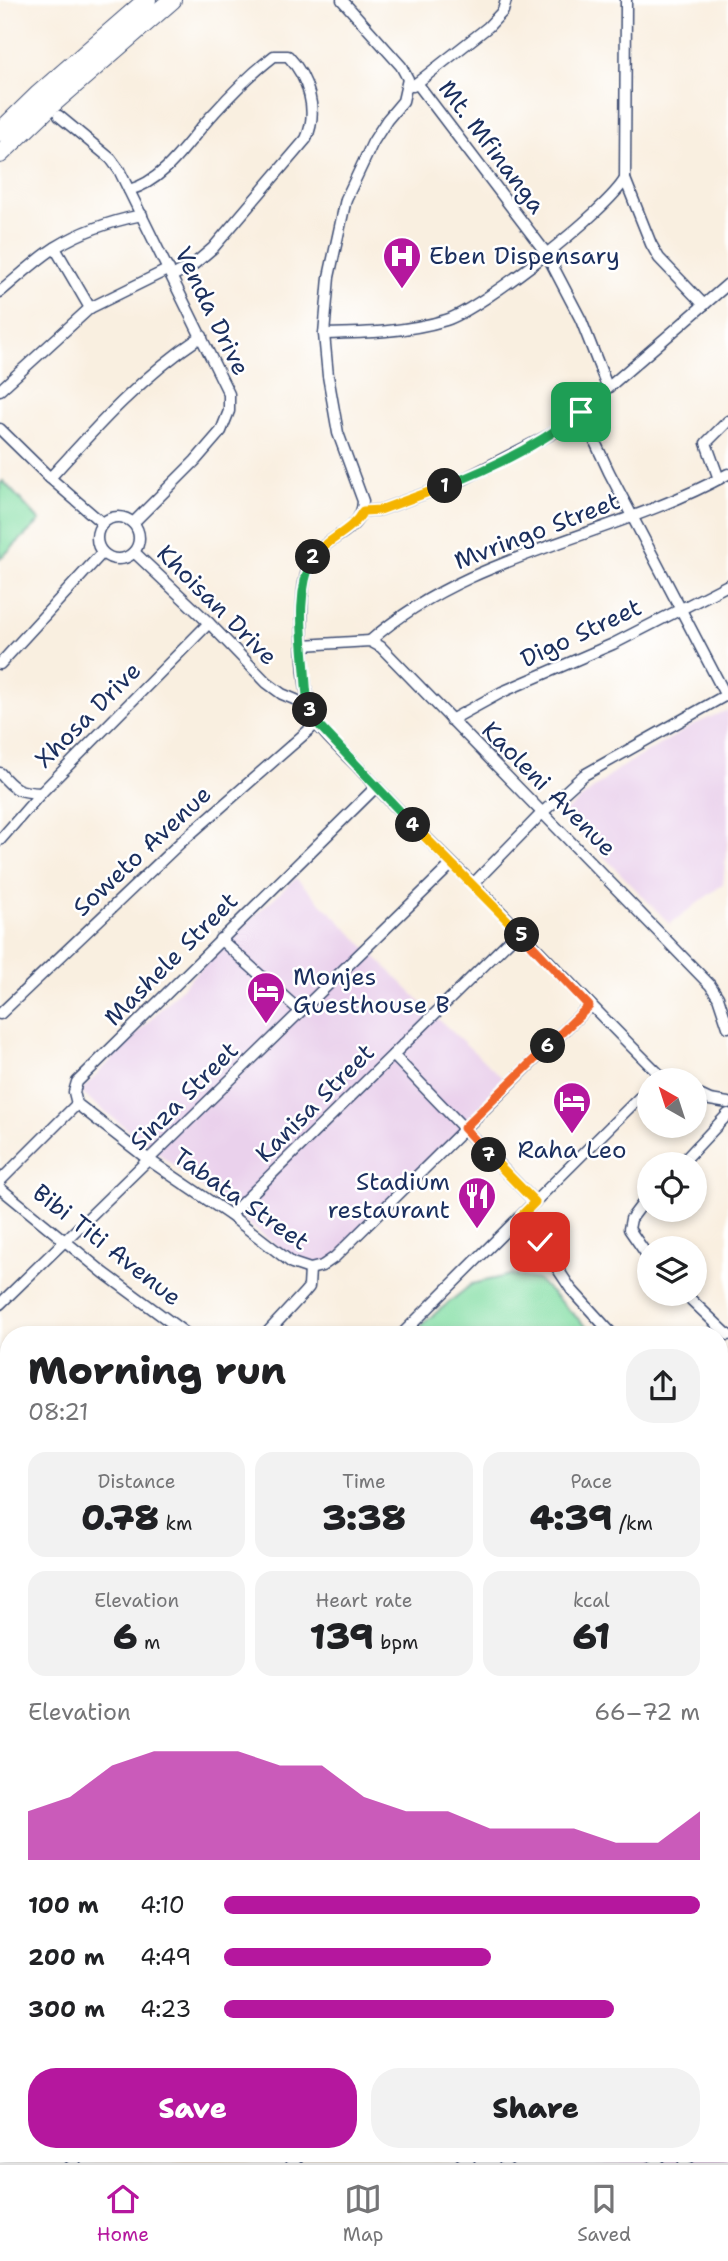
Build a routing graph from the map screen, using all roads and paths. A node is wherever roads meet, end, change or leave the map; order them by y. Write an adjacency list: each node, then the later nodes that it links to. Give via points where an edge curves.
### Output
1 (147, 0): 9 (highway)
2 (172, 0): 10 (highway)
3 (342, 0): 7 (street, via 401,66)
4 (506, 0): 6 (street, via 503,11 488,27)
5 (626, 0): 11 (street)
6 (417, 83): 7 (street); 15 (street, Mt. Mfinanga)
7 (408, 90): 21 (street, via 373,142 346,199 329,277)
8 (59, 116): 12 (street, Venda Drive, via 111,159)
9 (0, 132)
10 (0, 155)
11 (623, 183): 15 (street); 19 (street, via 655,251)
12 (130, 190): 13 (street, Venda Drive); 16 (street, via 162,172 213,114 274,56 288,56 302,73 311,117 306,139 212,248 193,265)
13 (142, 215): 14 (street, via 99,226); 16 (street, Venda Drive)
14 (55, 248): 18 (street); 20 (street)
15 (546, 253): 21 (street, via 474,307 448,319 411,328); 23 (street, Mt. Mfinanga, via 581,320)
16 (171, 272): 20 (street); 22 (street, Venda Drive)
17 (728, 284): 19 (street)
18 (0, 292)
19 (704, 305): 23 (street)
20 (90, 308): 24 (street)
21 (324, 334): 30 (street, via 338,433)
22 (202, 336): 29 (street, via 145,379); 33 (street, Venda Drive, via 229,394 229,411 213,441)
23 (607, 386): 25 (street)
24 (0, 390)
25 (581, 412): 30 (street, via 559,430 464,479 380,510); 31 (street)
26 (728, 421): 28 (street, via 706,443)
27 (0, 429): 29 (street)
28 (724, 476): 31 (street, Mvringo Street)
29 (50, 478): 32 (street)
30 (363, 511): 40 (street, via 352,527 321,548 310,564 303,591)
31 (633, 516): 37 (street); 39 (street, Mvringo Street, via 442,591 393,620)
32 (102, 523): 33 (street, via 118,516); 35 (street, via 96,540)
33 (133, 523): 34 (street, via 139,532)
34 (134, 552): 35 (street, via 122,559); 38 (street, Khoisan Drive)
35 (102, 553): 41 (street)
36 (728, 585): 37 (street, Digo Street)
37 (682, 608): 42 (street); 44 (street, Digo Street)
38 (209, 623): 43 (street, Khoisan Drive, via 267,683); 48 (street, Xhosa Drive)
39 (370, 641): 40 (street); 44 (street, Kaoleni Avenue)
40 (303, 645): 43 (street)
41 (0, 664)
42 (727, 695): 49 (street, via 584,775)
43 (308, 705): 45 (street)
44 (452, 720): 49 (street, Kaoleni Avenue)
45 (317, 723): 47 (street); 57 (street, Soweto Avenue, via 180,843)
46 (0, 773): 48 (street, via 21,792)
47 (376, 787): 51 (street); 54 (street, Mashele Street)
48 (40, 793): 50 (street, Xhosa Drive)
49 (543, 812): 52 (street); 58 (street, Kaoleni Avenue, via 710,985)
50 (0, 840)
51 (452, 864): 52 (street); 56 (street, Sinza Street)
52 (473, 884): 53 (street)
53 (519, 932): 55 (street); 59 (street, Kanisa Street)
54 (220, 939): 56 (street); 64 (street, Mashele Street, via 77,1082)
55 (589, 1006): 60 (street); 66 (street)
56 (300, 1011): 68 (street, Sinza Street)
57 (0, 1014)
58 (728, 1027)
59 (393, 1055): 66 (street); 73 (street, Kanisa Street)
60 (651, 1068)
61 (707, 1099): 63 (street)
62 (637, 1100): 71 (street)
63 (728, 1103)
64 (77, 1104): 68 (street); 69 (street)
65 (728, 1114): 67 (street)
66 (464, 1128): 71 (street); 77 (street, via 335,1257)
67 (693, 1152)
68 (149, 1160): 73 (street, Tabata Street); 76 (street, Sinza Street)
69 (0, 1181)
70 (0, 1188): 76 (street, Bibi Titi Avenue)
71 (535, 1202): 74 (street)
72 (637, 1211): 75 (street, via 629,1229)
73 (230, 1215): 77 (street, Tabata Street, via 292,1263)
74 (522, 1215): 82 (street); 83 (street, via 570,1289)
75 (637, 1241)
76 (66, 1242): 78 (street, Sinza Street); 80 (street, Bibi Titi Avenue)
77 (310, 1269): 81 (street, via 309,1287)
78 (0, 1304)
79 (698, 1306): 84 (street)
80 (176, 1326)
81 (273, 1326)
82 (410, 1326)
83 (605, 1326)
84 (719, 1326)

